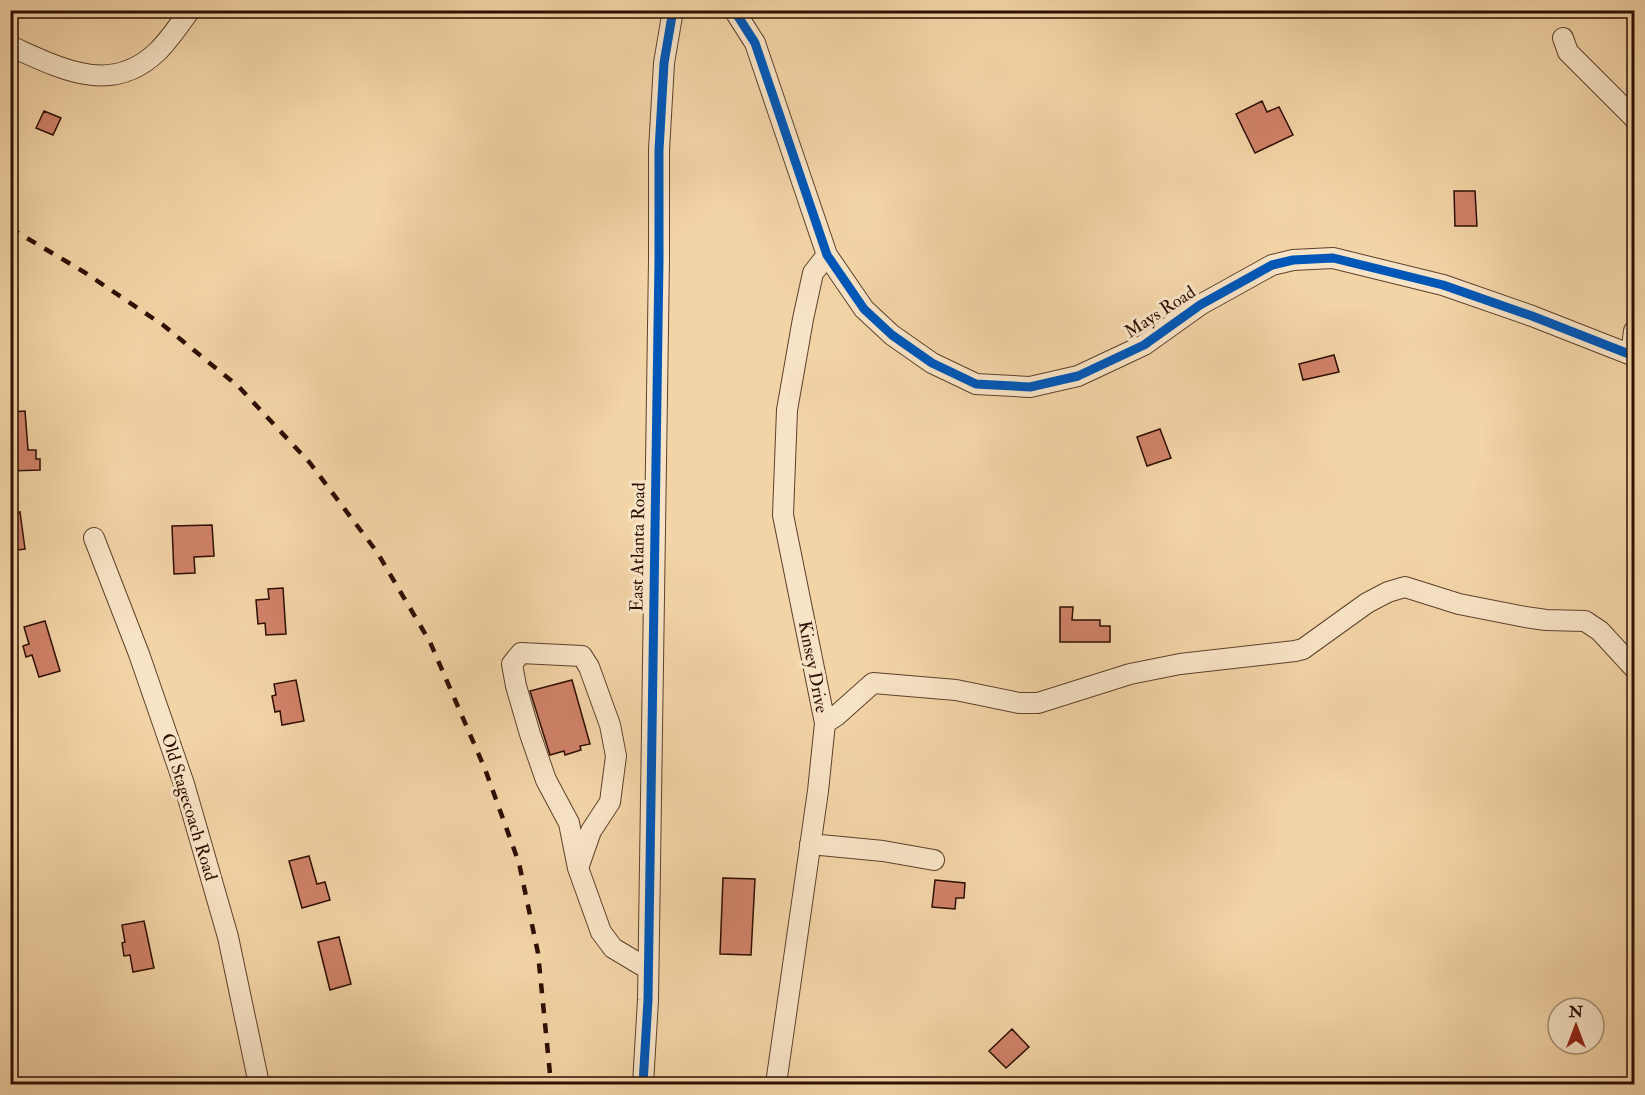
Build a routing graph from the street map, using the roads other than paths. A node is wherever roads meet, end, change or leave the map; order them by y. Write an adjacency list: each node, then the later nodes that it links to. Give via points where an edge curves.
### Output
1 (190, 10): 5 (street, via 151,57 114,73 70,72)
2 (673, 10): 18 (street, East Atlanta Road, via 664,63 659,150)
3 (734, 10): 7 (street, Mays Road, via 755,43)
4 (1563, 38): 6 (street, via 1568,52)
5 (10, 46)
6 (1635, 118)
7 (827, 255): 9 (street, Mays Road, via 864,309 892,335 932,363 976,384 1030,387 1078,376 1144,345 1200,305 1272,265 1333,258 1443,285); 12 (street, Kinsey Drive, via 813,273 802,318 788,410 783,515)
8 (1635, 331): 9 (street)
9 (1633, 356)
10 (94, 538): 19 (street, Old Stagecoach Road, via 184,784 228,937)
11 (1635, 668): 12 (street, via 1585,621 1525,617 1459,604 1405,587 1367,603 1295,651 1180,664 1130,674 1038,703 873,682)
12 (825, 723): 15 (street, Kinsey Drive)
13 (568, 823): 14 (street); 14 (street, via 546,780 516,686 512,664 521,653 582,656 589,667 610,725 615,756 610,802); 17 (street)
14 (595, 826): 17 (street, via 582,850)
15 (810, 844): 16 (street); 21 (street, Kinsey Drive)
16 (934, 860)
17 (578, 868): 18 (street, via 601,932 613,948)
18 (648, 969): 20 (street, East Atlanta Road)
19 (259, 1084)
20 (643, 1084)
21 (776, 1084)

